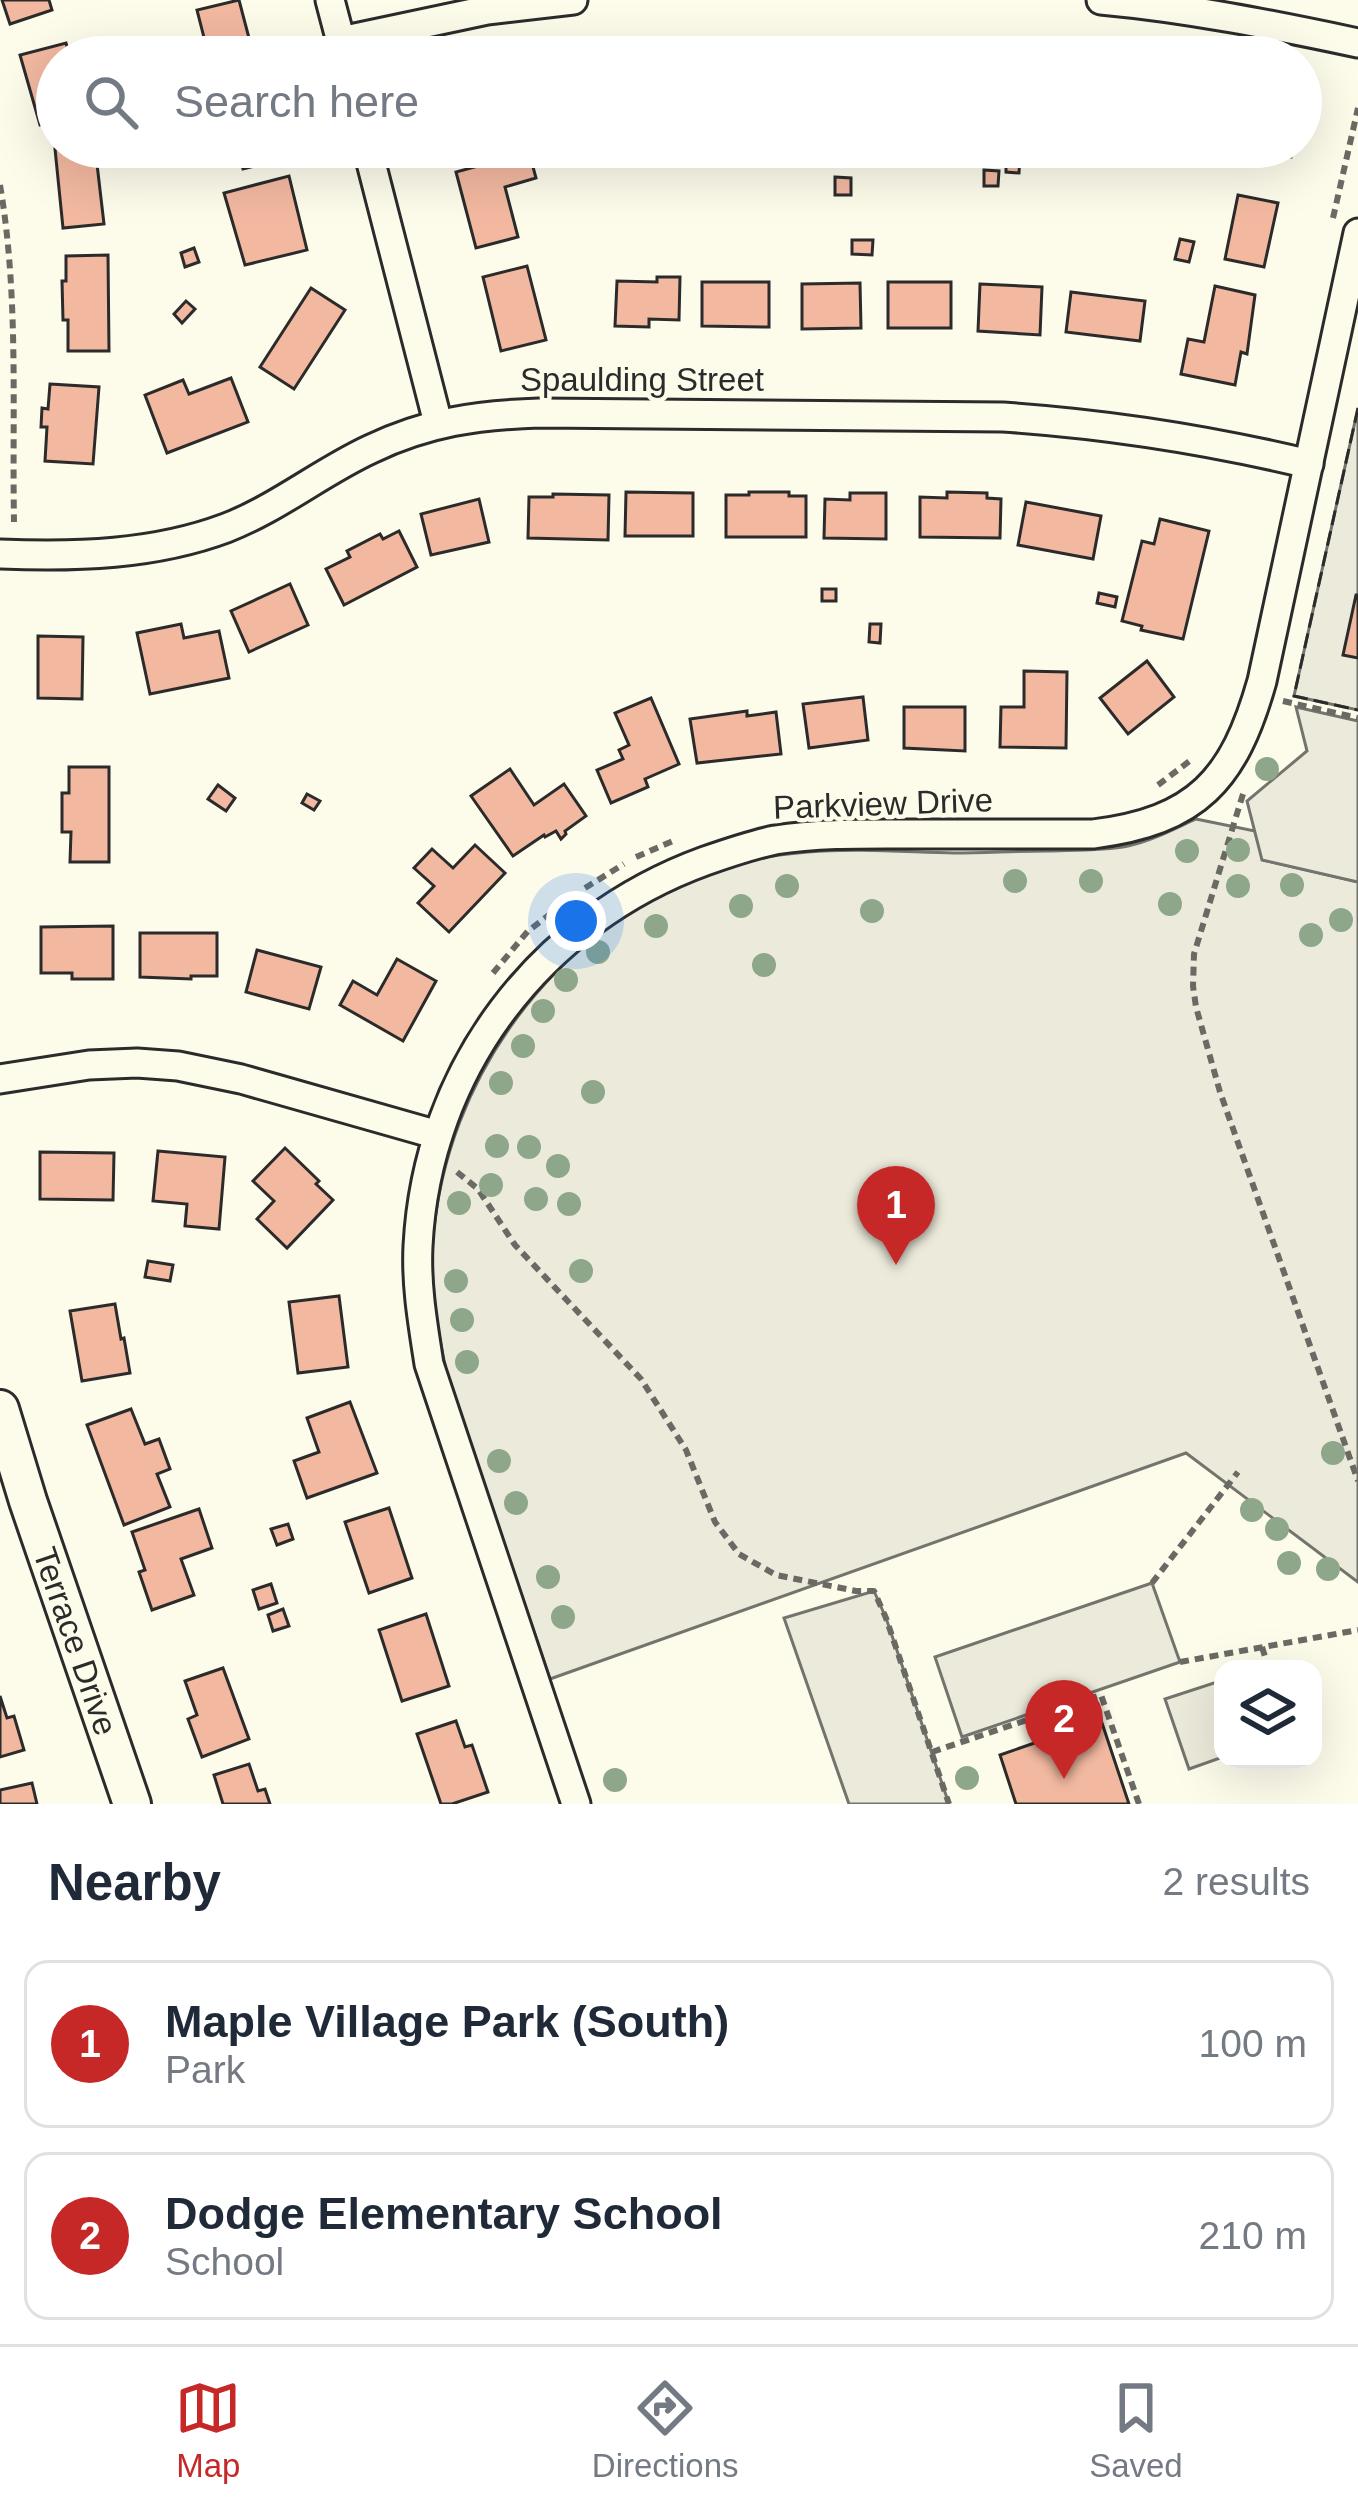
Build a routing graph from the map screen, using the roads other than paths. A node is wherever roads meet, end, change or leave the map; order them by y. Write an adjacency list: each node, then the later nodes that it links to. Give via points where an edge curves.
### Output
1 (330, 0): 4 (street)
2 (573, 0): 5 (street, via 487,10)
3 (1101, 0): 6 (street)
4 (340, 36)
5 (391, 36)
6 (1358, 43)
7 (372, 168): 9 (street)
8 (1358, 233): 10 (street, Parkview Drive)
9 (438, 423): 10 (street, Spaulding Street, via 539,413 1004,417 1077,422); 11 (street, Spaulding Street, via 192,540 119,552)
10 (1309, 464): 13 (street, Parkview Drive, via 1251,720 1204,792 1130,829 804,836 675,872 593,919 530,976 477,1048)
11 (0, 554)
12 (0, 1079): 13 (street, via 89,1065 178,1066)
13 (438, 1135): 17 (street, Parkview Drive, via 418,1252 429,1364)
14 (0, 1409): 15 (street, Terrace Drive)
15 (14, 1504): 16 (street, Terrace Drive)
16 (132, 1804)
17 (575, 1804)

